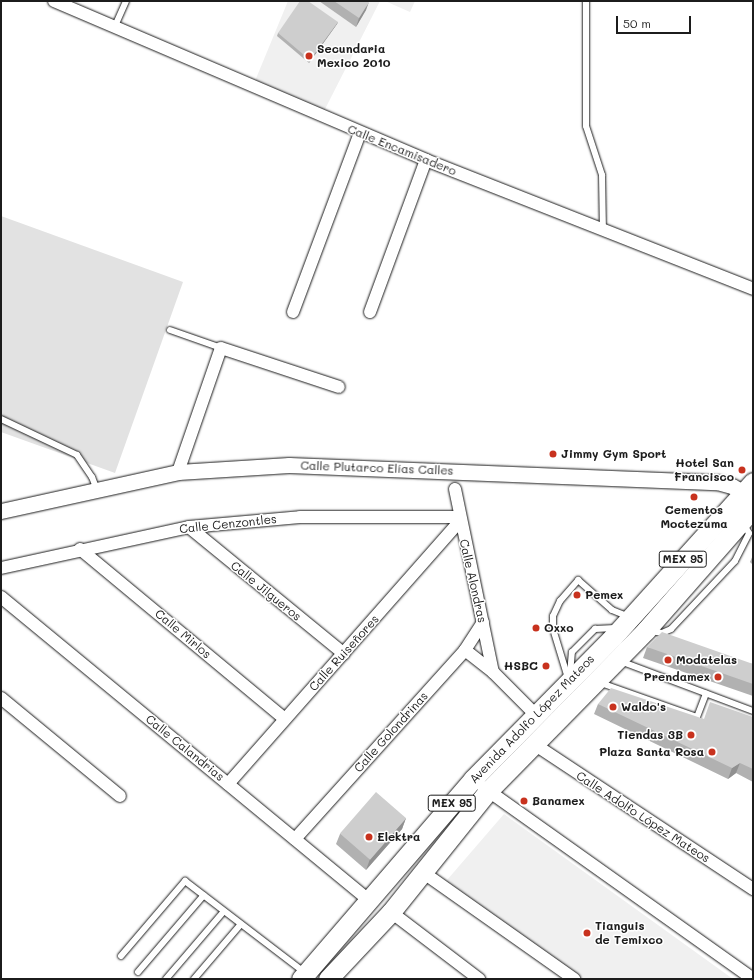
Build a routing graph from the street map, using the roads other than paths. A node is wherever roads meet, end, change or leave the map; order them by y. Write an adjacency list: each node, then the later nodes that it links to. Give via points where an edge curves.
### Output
1 (126, 1): 4 (lane)
2 (586, 1): 7 (lane, via 586,126 602,175)
3 (59, 2): 4 (street, Calle Encamisadero)
4 (115, 26): 5 (street, Calle Encamisadero)
5 (360, 133): 6 (street, Calle Encamisadero); 9 (street)
6 (426, 160): 7 (street, Calle Encamisadero); 10 (street)
7 (603, 230): 8 (street, Calle Encamisadero)
8 (753, 289)
9 (293, 312)
10 (370, 312)
11 (170, 330): 12 (lane)
12 (221, 348): 13 (street); 15 (street)
13 (339, 388)
14 (1, 419): 17 (lane, via 77,455 92,477)
15 (178, 472): 17 (street, Calle Plutarco Elías Calles); 18 (street, Calle Plutarco Elías Calles, via 289,465 717,482)
16 (455, 489): 21 (street, Calle Alondras)
17 (97, 490): 19 (street, Calle Plutarco Elías Calles)
18 (750, 490): 27 (main road, Avenida Adolfo López Mateos / MEX 95)
19 (1, 511)
20 (747, 514): 30 (main road, Avenida Adolfo López Mateos / MEX 95)
21 (459, 519): 22 (street, Calle Cenzontles, via 300,517); 26 (street, Calle Alondras); 29 (street, Calle Ruiseñores)
22 (189, 527): 23 (street, Calle Cenzontles); 29 (street, Calle Jilgueros)
23 (80, 549): 24 (street, Calle Cenzontles); 38 (street, Calle Mirlos)
24 (1, 568)
25 (1, 597): 41 (street, Calle Calandrias)
26 (483, 622): 28 (street, Calle Golondrinas); 31 (street, Calle Alondras)
27 (621, 627): 30 (main road); 32 (main road, Avenida Adolfo López Mateos / MEX 95); 32 (lane, via 612,610 578,580 560,601 553,616 554,629)
28 (464, 650): 31 (street); 44 (street, Calle Golondrinas)
29 (344, 654): 38 (street, Calle Ruiseñores)
30 (622, 655): 33 (main road, Avenida Adolfo López Mateos / MEX 95); 34 (lane)
31 (493, 672): 37 (street)
32 (569, 681): 37 (main road, Avenida Adolfo López Mateos / MEX 95)
33 (595, 681): 34 (lane, via 696,717); 39 (main road, Avenida Adolfo López Mateos / MEX 95)
34 (706, 694): 36 (lane)
35 (1, 698): 43 (street)
36 (753, 711)
37 (536, 715): 40 (main road, Avenida Adolfo López Mateos / MEX 95)
38 (285, 719): 41 (street, Calle Ruiseñores)
39 (534, 744): 42 (main road, Avenida Adolfo López Mateos / MEX 95); 46 (street, Calle Adolfo López Mateos)
40 (473, 779): 42 (street); 48 (main road, Avenida Adolfo López Mateos / MEX 95)
41 (228, 784): 44 (street, Calle Calandrias)
42 (488, 791): 45 (main road, Avenida Adolfo López Mateos / MEX 95); 60 (street)
43 (120, 796)
44 (295, 839): 48 (street, Calle Calandrias)
45 (424, 873): 50 (main road, Avenida Adolfo López Mateos / MEX 95); 59 (street)
46 (753, 889)
47 (204, 895): 49 (lane); 52 (lane, via 185,881); 53 (lane)
48 (369, 900): 54 (main road, Avenida Adolfo López Mateos / MEX 95)
49 (224, 911): 51 (lane); 55 (lane)
50 (391, 912): 57 (main road, Avenida Adolfo López Mateos / MEX 95); 58 (street)
51 (241, 924): 54 (lane); 56 (lane)
52 (121, 956)
53 (138, 972)
54 (307, 977)
55 (166, 979)
56 (194, 979)
57 (328, 979)
58 (479, 979)
59 (574, 979)
60 (752, 979)

